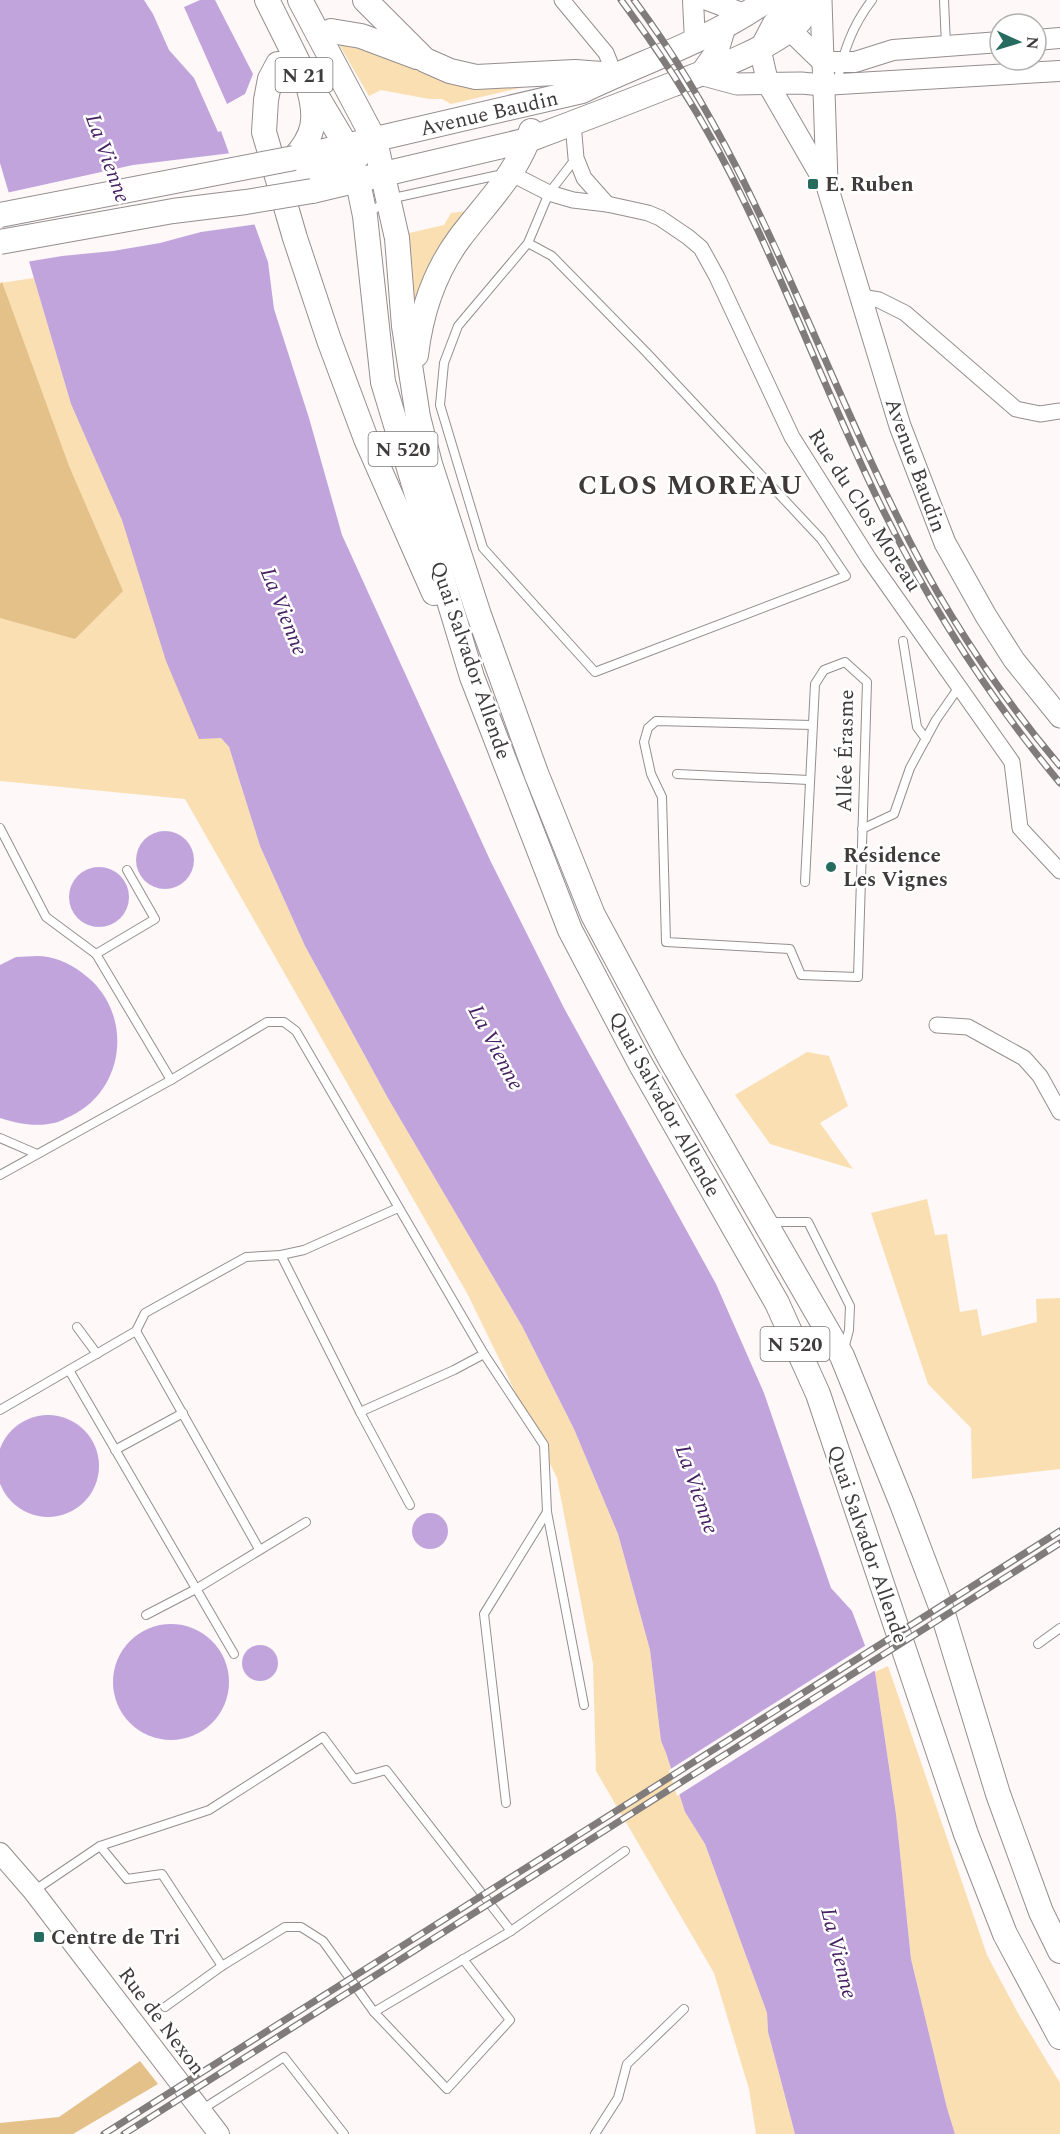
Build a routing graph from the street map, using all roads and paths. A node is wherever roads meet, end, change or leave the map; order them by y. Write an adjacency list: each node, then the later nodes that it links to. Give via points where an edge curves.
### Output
1 (267, 0): 25 (main road, N 21)
2 (300, 0): 31 (main road, N 21)
3 (365, 0): 19 (main road)
4 (562, 0): 24 (street, via 606,53)
5 (693, 0): 15 (street)
6 (767, 0): 12 (main road, Avenue Baudin)
7 (793, 0): 13 (main road)
8 (815, 0): 13 (main road, via 803,17)
9 (821, 0): 20 (main road, Avenue Baudin)
10 (872, 0): 20 (lane)
11 (944, 0): 17 (lane)
12 (726, 12): 13 (main road); 15 (main road, Avenue Baudin); 23 (main road, via 719,47)
13 (782, 27): 18 (main road); 20 (main road)
14 (331, 31): 19 (main road, via 361,36)
15 (695, 42): 24 (main road, Avenue Baudin)
16 (988, 43): 17 (street)
17 (946, 45): 20 (street)
18 (760, 49): 23 (main road, Avenue Baudin); 26 (main road, Avenue Baudin)
19 (425, 60): 24 (main road, via 476,77 574,72)
20 (832, 62): 27 (main road, Avenue Baudin)
21 (278, 64): 49 (main road, via 270,79 264,132 295,238 366,439)
22 (1060, 71): 27 (street)
23 (700, 74): 26 (main road, via 737,84); 29 (main road, Avenue Baudin)
24 (615, 75): 28 (main road, Avenue Baudin, via 582,92)
25 (307, 80): 33 (main road, N 21); 34 (main road, via 315,120)
26 (768, 84): 27 (main road); 37 (main road, Avenue Baudin)
27 (830, 86): 37 (main road, Avenue Baudin)
28 (540, 102): 30 (main road); 31 (main road, Avenue Baudin)
29 (567, 126): 30 (main road, Avenue Baudin); 32 (street); 35 (main road)
30 (528, 140): 35 (main road); 36 (main road, Avenue Baudin)
31 (375, 141): 33 (main road, Avenue Baudin); 36 (main road, Quai Salvador Allende / N 520)
32 (576, 158): 38 (lane); 40 (street, via 584,178)
33 (352, 163): 34 (main road); 34 (main road); 36 (main road, Avenue Baudin); 42 (main road, Quai Salvador Allende / N 520)
34 (306, 164): 41 (main road, bridge); 43 (main road, bridge, via 246,202 173,210)
35 (510, 173): 38 (street, Rue du Clos Moreau); 39 (lane); 46 (main road, via 440,271 420,325)
36 (383, 174): 39 (main road, Quai Salvador Allende / N 520)
37 (827, 186): 45 (main road, Avenue Baudin)
38 (549, 193): 40 (street, Rue du Clos Moreau); 44 (lane)
39 (389, 199): 42 (lane); 46 (main road, Quai Salvador Allende / N 520, via 397,238)
40 (607, 204): 50 (street, Rue du Clos Moreau, via 660,218 701,248 792,437 869,559)
41 (0, 215)
42 (364, 216): 49 (main road, Quai Salvador Allende / N 520, via 383,382)
43 (0, 242)
44 (528, 243): 44 (lane, via 552,256 646,352 821,539 846,576 595,672 483,548 440,405 444,363 458,326)
45 (861, 297): 47 (street, via 879,300 905,313 1016,409 1040,414); 51 (main road, Avenue Baudin, via 900,426 945,543 1014,660)
46 (412, 381): 69 (main road, Quai Salvador Allende / N 520, via 430,464 478,615 593,915)
47 (1060, 411)
48 (903, 641): 53 (lane, via 917,728)
49 (472, 677): 103 (main road, Quai Salvador Allende / N 520, via 570,930 640,1064 777,1303 818,1394 966,1834 1005,1934)
50 (959, 687): 53 (lane); 59 (street, Rue du Clos Moreau, via 1012,762 1020,828)
51 (1060, 717)
52 (812, 725): 55 (lane, Allée Érasme); 57 (lane, Allée Érasme, via 815,684 824,670 845,662 867,682); 57 (lane, Allée Érasme, via 656,721 648,729 644,742 651,774 662,797 666,942 790,949 801,975 858,977)
53 (926, 739): 57 (lane, via 910,768 894,814)
54 (676, 774): 55 (lane)
55 (809, 780): 60 (lane, Allée Érasme)
56 (0, 828): 61 (lane, via 46,917)
57 (862, 830)
58 (127, 870): 61 (lane, via 155,919)
59 (1060, 871)
60 (805, 882)
61 (96, 954): 63 (lane)
62 (937, 1025): 64 (street, via 968,1027 1024,1058 1040,1076)
63 (171, 1080): 66 (lane); 68 (lane, via 267,1022 284,1022 296,1031)
64 (1060, 1112)
65 (0, 1138): 66 (lane)
66 (37, 1154): 67 (lane)
67 (0, 1174)
68 (398, 1208): 70 (lane, via 304,1250); 74 (lane)
69 (764, 1222): 75 (main road, Quai Salvador Allende / N 520); 75 (lane, via 808,1222 850,1306)
70 (282, 1255): 72 (lane, via 246,1257 145,1313); 78 (lane)
71 (76, 1327): 73 (lane)
72 (136, 1331): 73 (lane); 79 (lane)
73 (97, 1354): 76 (lane)
74 (484, 1354): 78 (lane); 82 (lane, via 544,1445)
75 (842, 1356): 97 (main road, Quai Salvador Allende / N 520, via 940,1604 998,1794 1041,1912)
76 (69, 1370): 77 (lane); 80 (lane)
77 (0, 1410)
78 (360, 1412): 81 (lane)
79 (183, 1413): 80 (lane); 84 (lane)
80 (115, 1450): 85 (lane)
81 (410, 1505)
82 (547, 1512): 90 (lane); 91 (lane, via 484,1614)
83 (306, 1522): 84 (lane)
84 (259, 1549): 85 (lane)
85 (196, 1589): 86 (lane); 89 (lane)
86 (146, 1615)
87 (1060, 1629): 88 (lane)
88 (1038, 1644)
89 (234, 1654)
90 (584, 1705)
91 (506, 1803)
92 (100, 1846): 95 (lane); 96 (lane, via 209,1810 323,1737 354,1779 386,1770); 99 (lane, via 127,1879 162,1874)
93 (625, 1851): 96 (lane)
94 (0, 1853): 95 (street, Rue de Nexon)
95 (33, 1891): 104 (street, Rue de Nexon)
96 (511, 1931): 98 (lane)
97 (1060, 1951)
98 (463, 1959): 102 (lane); 102 (lane, via 510,2020 447,2089)
99 (222, 1966): 100 (lane); 102 (lane, via 285,1927 301,1927 323,1941)
100 (165, 2007)
101 (684, 2009): 107 (lane, via 627,2064 618,2098)
102 (374, 2012)
103 (1060, 2037)
104 (201, 2111): 105 (street, Rue de Nexon); 106 (lane, via 284,2057)
105 (219, 2134)
106 (344, 2134)
107 (595, 2134)

